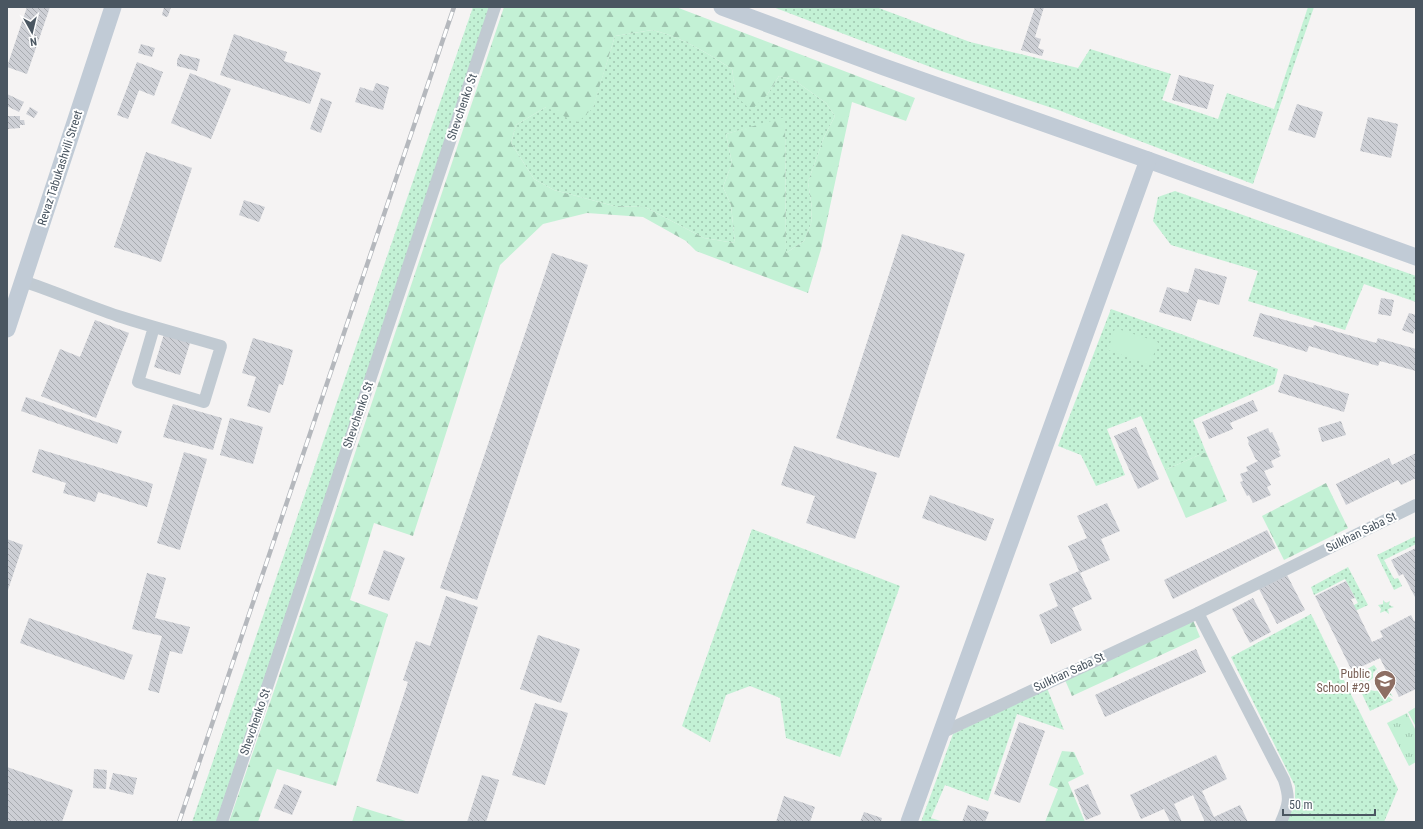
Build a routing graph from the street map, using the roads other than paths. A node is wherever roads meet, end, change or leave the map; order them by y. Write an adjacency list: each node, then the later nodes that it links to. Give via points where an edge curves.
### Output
1 (113, 7): 6 (main road, Revaz Tabukashvili Street)
2 (495, 7): 12 (street, Shevchenko St)
3 (722, 7): 4 (main road)
4 (1148, 160): 5 (main road); 11 (main road)
5 (1416, 253)
6 (23, 281): 7 (street); 8 (main road, Revaz Tabukashvili Street)
7 (154, 327): 7 (street, via 138,382 204,402 221,346)
8 (7, 329)
9 (1416, 505): 10 (street, Sulkhan Saba St)
10 (1198, 612): 11 (street, Sulkhan Saba St); 14 (street, via 1284,780 1289,794 1288,807)
11 (941, 732): 13 (main road)
12 (222, 822)
13 (909, 822)
14 (1281, 822)

